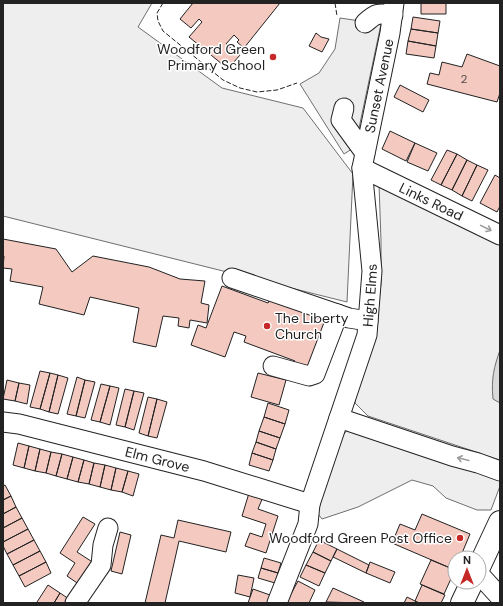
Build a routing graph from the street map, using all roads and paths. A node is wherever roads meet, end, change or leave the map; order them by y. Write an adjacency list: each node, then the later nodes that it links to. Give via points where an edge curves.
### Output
1 (393, 9): 2 (street, via 374,15); 4 (street, Sunset Avenue)
2 (365, 23)
3 (344, 108): 4 (street, via 341,120)
4 (364, 160): 5 (street, Links Road, one-way to 5); 8 (street, High Elms, via 372,271)
5 (500, 235)
6 (232, 278): 7 (street)
7 (338, 314): 8 (street); 9 (street, via 315,374 309,376)
8 (368, 321): 10 (street, High Elms, via 367,335)
9 (273, 366)
10 (339, 418): 12 (street, one-way to 10); 13 (street, High Elms)
11 (3, 422): 13 (street, Elm Grove, via 204,471)
12 (500, 471)
13 (310, 504): 21 (street, High Elms, via 308,524)
14 (500, 522): 16 (main road)
15 (108, 528): 20 (street, via 101,565)
16 (487, 550)
17 (487, 583): 19 (street)
18 (468, 590): 22 (main road)
19 (500, 597)
20 (75, 603)
21 (277, 603)
22 (462, 603)

